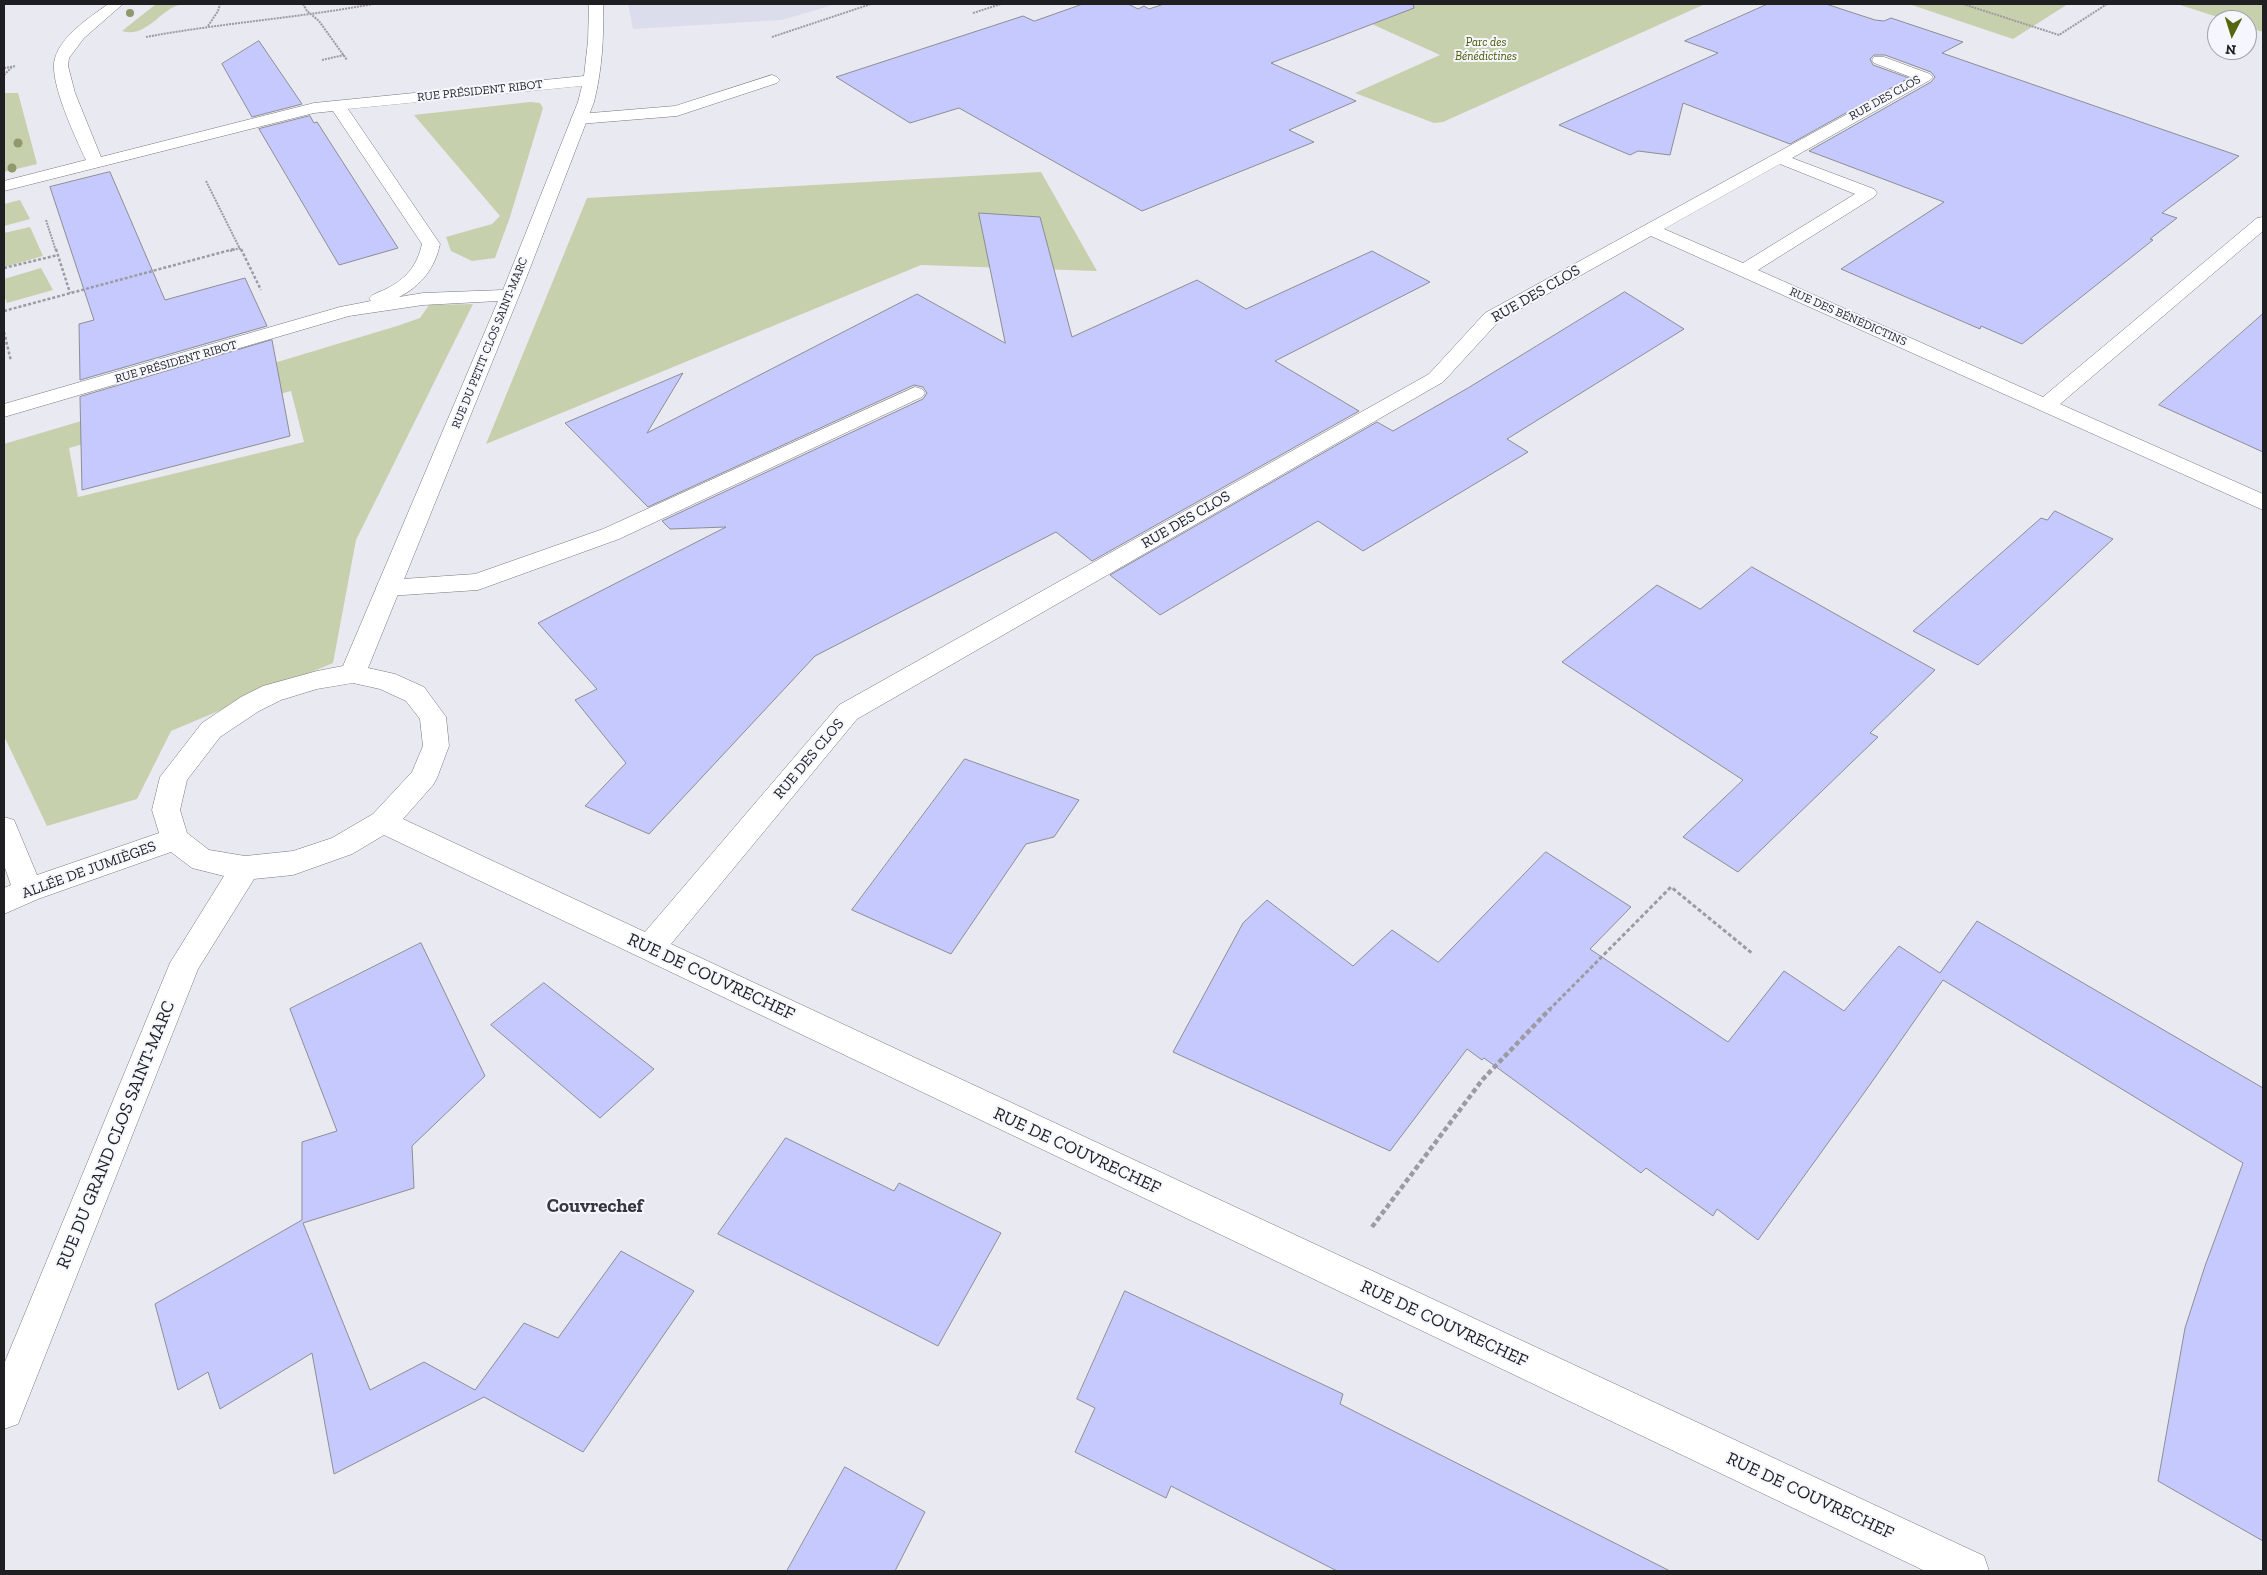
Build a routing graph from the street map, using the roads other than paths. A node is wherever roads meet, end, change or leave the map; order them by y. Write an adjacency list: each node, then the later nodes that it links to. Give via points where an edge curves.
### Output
1 (116, 4): 9 (street, via 84,30 61,59 61,75)
2 (596, 4): 4 (street, RUE DU PETIT CLOS SAINT-MARC)
3 (1879, 60): 8 (street, RUE DES CLOS, via 1925,76)
4 (592, 80): 6 (street, RUE PRÉSIDENT RIBOT); 7 (street, RUE DU PETIT CLOS SAINT-MARC)
5 (772, 80): 7 (street, via 677,111)
6 (338, 106): 9 (street, RUE PRÉSIDENT RIBOT, via 314,108); 15 (street, RUE PRÉSIDENT RIBOT, via 431,244 429,255 414,281 392,294)
7 (579, 119): 14 (street, RUE DU PETIT CLOS SAINT-MARC)
8 (1778, 158): 12 (street, RUE DES CLOS); 13 (street, via 1868,193)
9 (95, 163): 10 (street, RUE PRÉSIDENT RIBOT)
10 (4, 186)
11 (2263, 222): 17 (street)
12 (1650, 229): 13 (street, RUE DES BÉNÉDICTINS); 27 (street, RUE DES CLOS, via 1492,317 1436,378 848,712)
13 (1745, 270): 17 (street, RUE DES BÉNÉDICTINS)
14 (510, 296): 15 (street, RUE PRÉSIDENT RIBOT, via 424,299); 20 (street, RUE DU PETIT CLOS SAINT-MARC)
15 (347, 311): 18 (street, RUE PRÉSIDENT RIBOT)
16 (915, 393): 20 (street, via 611,534 478,582)
17 (2046, 405): 19 (street, RUE DES BÉNÉDICTINS)
18 (4, 412)
19 (2263, 502)
20 (388, 588): 21 (street, RUE DU PETIT CLOS SAINT-MARC)
21 (353, 674): 22 (street, via 386,681 415,694 433,717 436,746 423,778); 24 (street, via 272,693 212,730 174,777 166,810)
22 (383, 822): 25 (street, via 342,846 293,863); 27 (street, RUE DE COUVRECHEF)
23 (4, 828): 26 (street)
24 (175, 839): 25 (street, via 202,860); 26 (street, ALLÉE DE JUMIÈGES)
25 (245, 868): 28 (street, RUE DU GRAND CLOS SAINT-MARC, via 185,963)
26 (16, 896)
27 (650, 948): 29 (street, RUE DE COUVRECHEF)
28 (4, 1410)
29 (1969, 1571)

